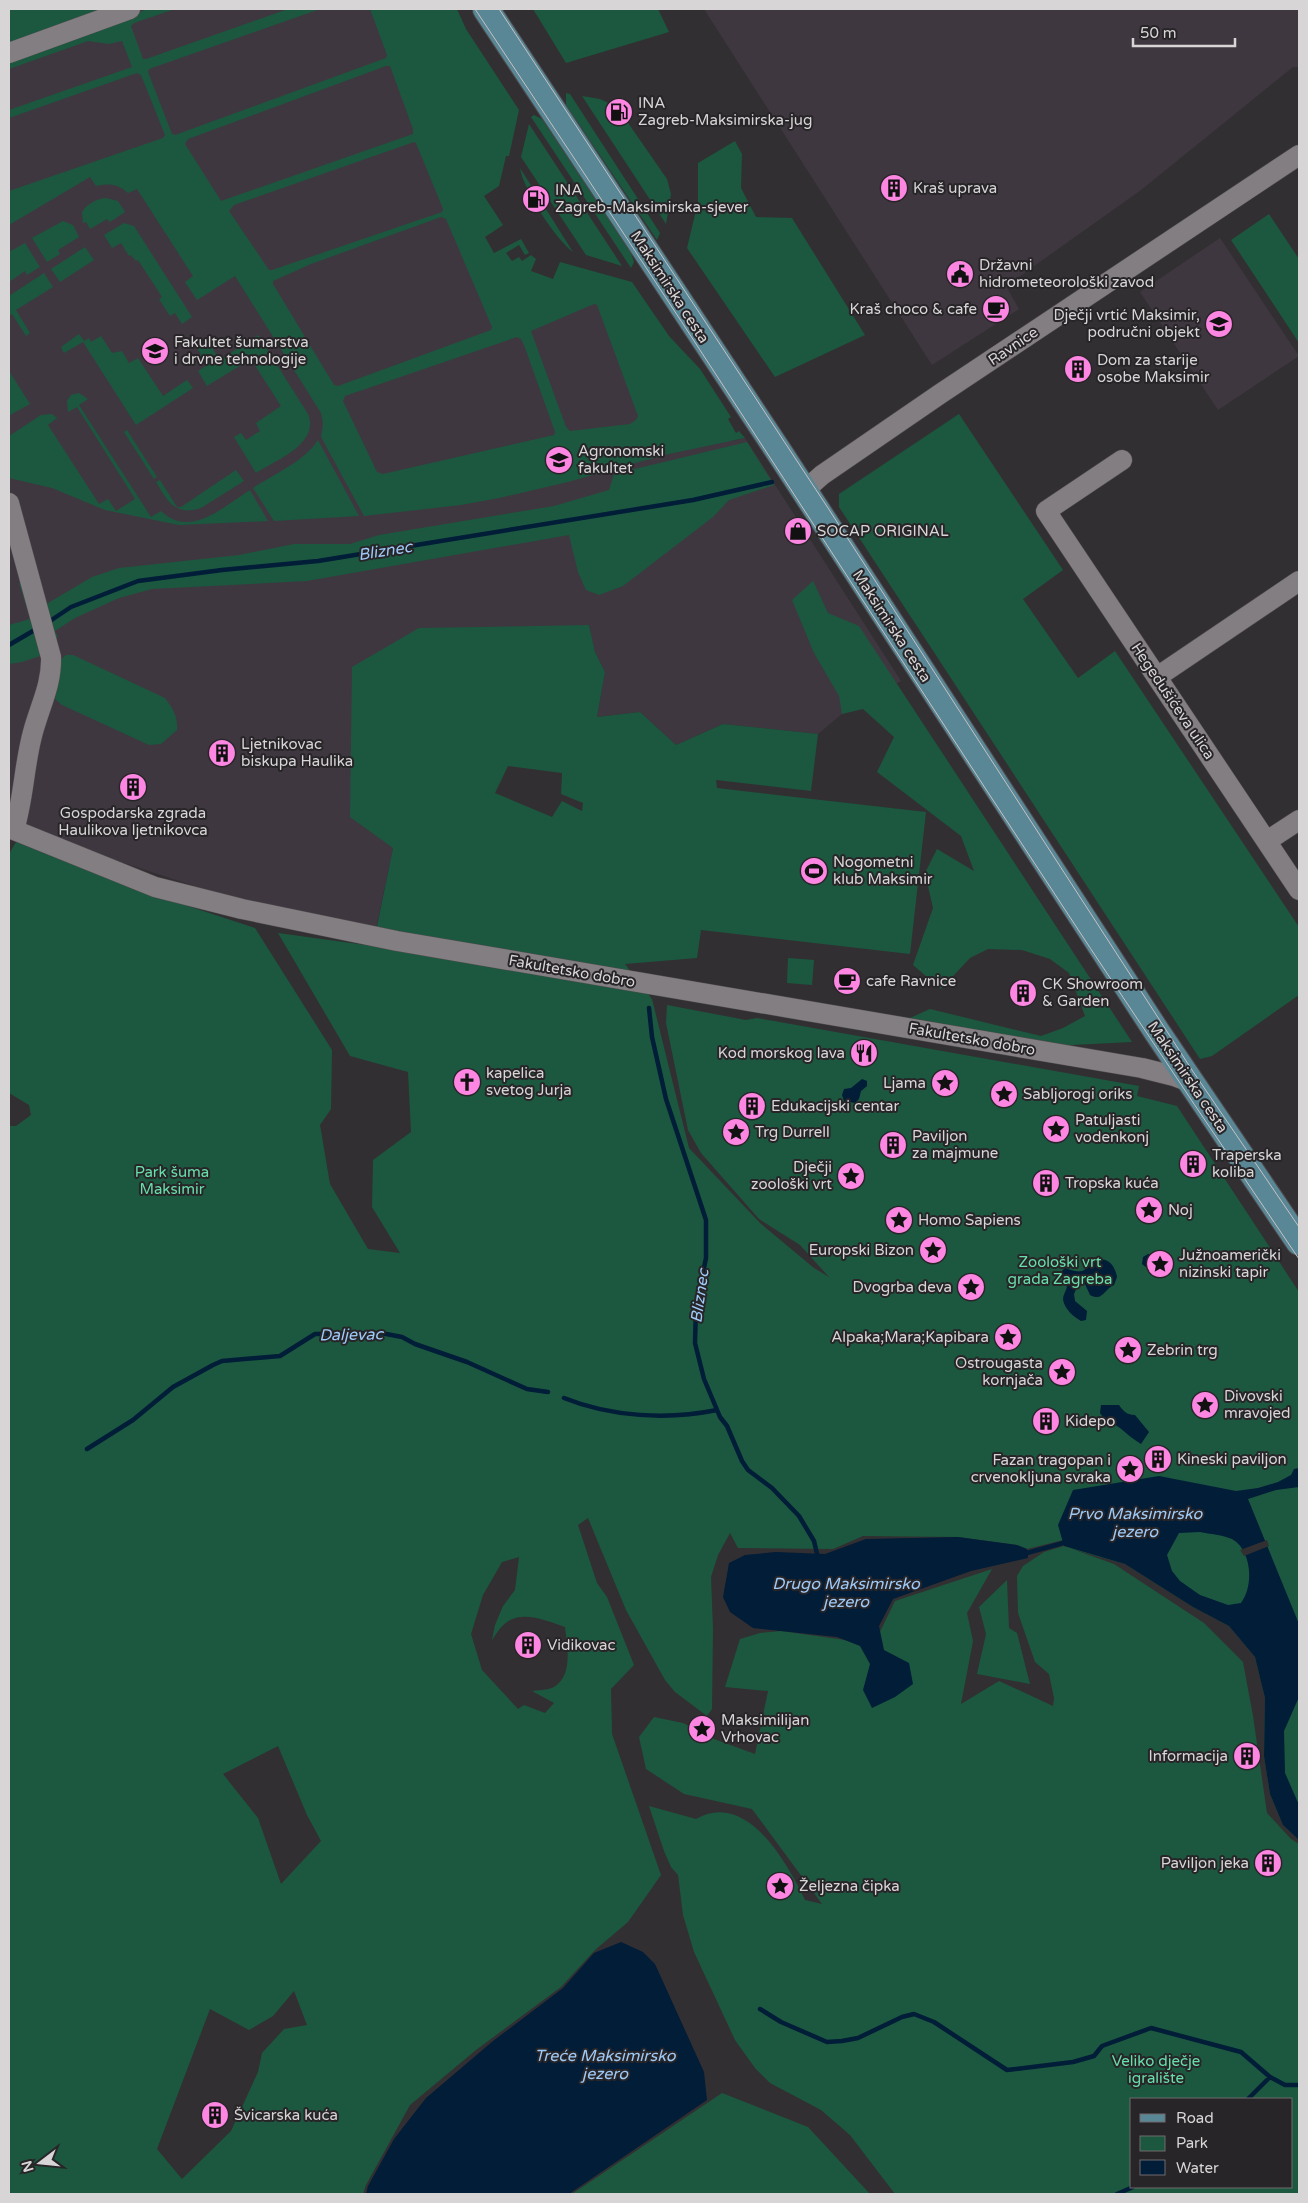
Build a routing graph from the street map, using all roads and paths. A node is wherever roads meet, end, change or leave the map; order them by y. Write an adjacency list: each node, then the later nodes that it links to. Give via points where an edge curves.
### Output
1 (130, 9): 3 (street)
2 (486, 9): 6 (main road, Maksimirska cesta)
3 (9, 53)
4 (1299, 155): 6 (street, Ravnice, via 940,394 822,475)
5 (1122, 460): 9 (street, Hegedušićeva ulica, via 1046,511)
6 (804, 491): 14 (main road, Maksimirska cesta)
7 (9, 503): 11 (street, Fakultetsko dobro, via 51,657 52,674 33,731 21,810)
8 (1299, 581): 9 (street)
9 (1157, 677): 12 (street, Hegedušićeva ulica)
10 (1299, 820): 12 (street)
11 (12, 829): 15 (street, Fakultetsko dobro, via 155,887 242,909 397,941)
12 (1267, 841): 13 (street, Hegedušićeva ulica)
13 (1299, 890)
14 (1160, 1036): 15 (street, via 1158,1051); 16 (main road, Maksimirska cesta)
15 (1142, 1068): 16 (street, Fakultetsko dobro)
16 (1192, 1083): 17 (main road, Maksimirska cesta)
17 (1299, 1242)

